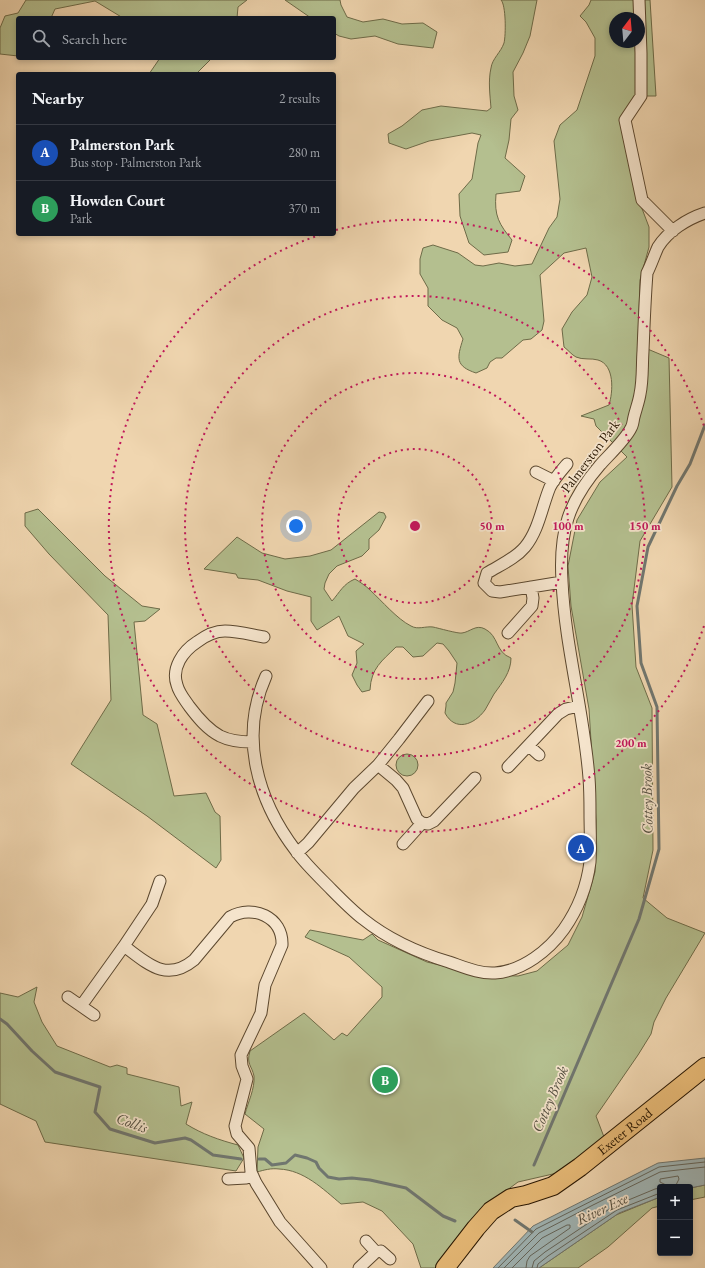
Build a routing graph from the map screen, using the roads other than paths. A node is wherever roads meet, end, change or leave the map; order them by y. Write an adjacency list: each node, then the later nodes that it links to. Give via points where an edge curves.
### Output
1 (639, 0): 3 (street, via 641,96 625,120 642,200)
2 (705, 213): 3 (street, Palmerston Park, via 688,220)
3 (673, 231): 7 (street, Palmerston Park, via 658,247 648,273 641,393 630,430 590,477 575,500 567,518 562,546)
4 (567, 464): 6 (street)
5 (536, 472): 6 (street)
6 (554, 481): 8 (street, via 530,540 512,558 487,573 484,578 484,583 492,592)
7 (562, 582): 8 (street); 13 (street, Palmerston Park)
8 (531, 587): 9 (street, via 532,606)
9 (508, 633)
10 (264, 637): 14 (street, via 225,631 212,633 188,649 178,662 176,670 176,685 202,722 228,739)
11 (266, 676): 14 (street, Palmerston Park, via 255,708)
12 (428, 701): 17 (street)
13 (579, 706): 15 (street, via 558,714); 22 (street, Palmerston Park, via 589,784 590,862 586,880 574,914 565,928 544,950 519,967 495,973 479,971 434,958 400,943 363,919)
14 (252, 742): 22 (street, Palmerston Park, via 260,782 269,805 278,825)
15 (529, 746): 16 (street); 18 (street)
16 (539, 755)
17 (378, 764): 20 (street, via 403,788 417,818); 22 (street)
18 (508, 767)
19 (474, 778): 20 (street, via 434,821)
20 (422, 823): 21 (street)
21 (403, 844)
22 (297, 853)
23 (160, 881): 24 (street, via 152,904)
24 (124, 946): 26 (street); 29 (street, via 154,967 174,969 194,960 236,913 259,912 278,927 282,945 265,985 261,1012 241,1054 247,1079 235,1126 237,1134 249,1148)
25 (68, 997): 26 (street)
26 (80, 1006): 27 (street)
27 (94, 1015)
28 (705, 1067): 36 (main road, Exeter Road, via 553,1186 510,1198 491,1211)
29 (253, 1176): 30 (street); 34 (street, via 280,1222)
30 (228, 1179)
31 (366, 1241): 32 (street)
32 (376, 1252): 33 (street, via 381,1251); 35 (street)
33 (390, 1259)
34 (321, 1268)
35 (359, 1268)
36 (445, 1268)

